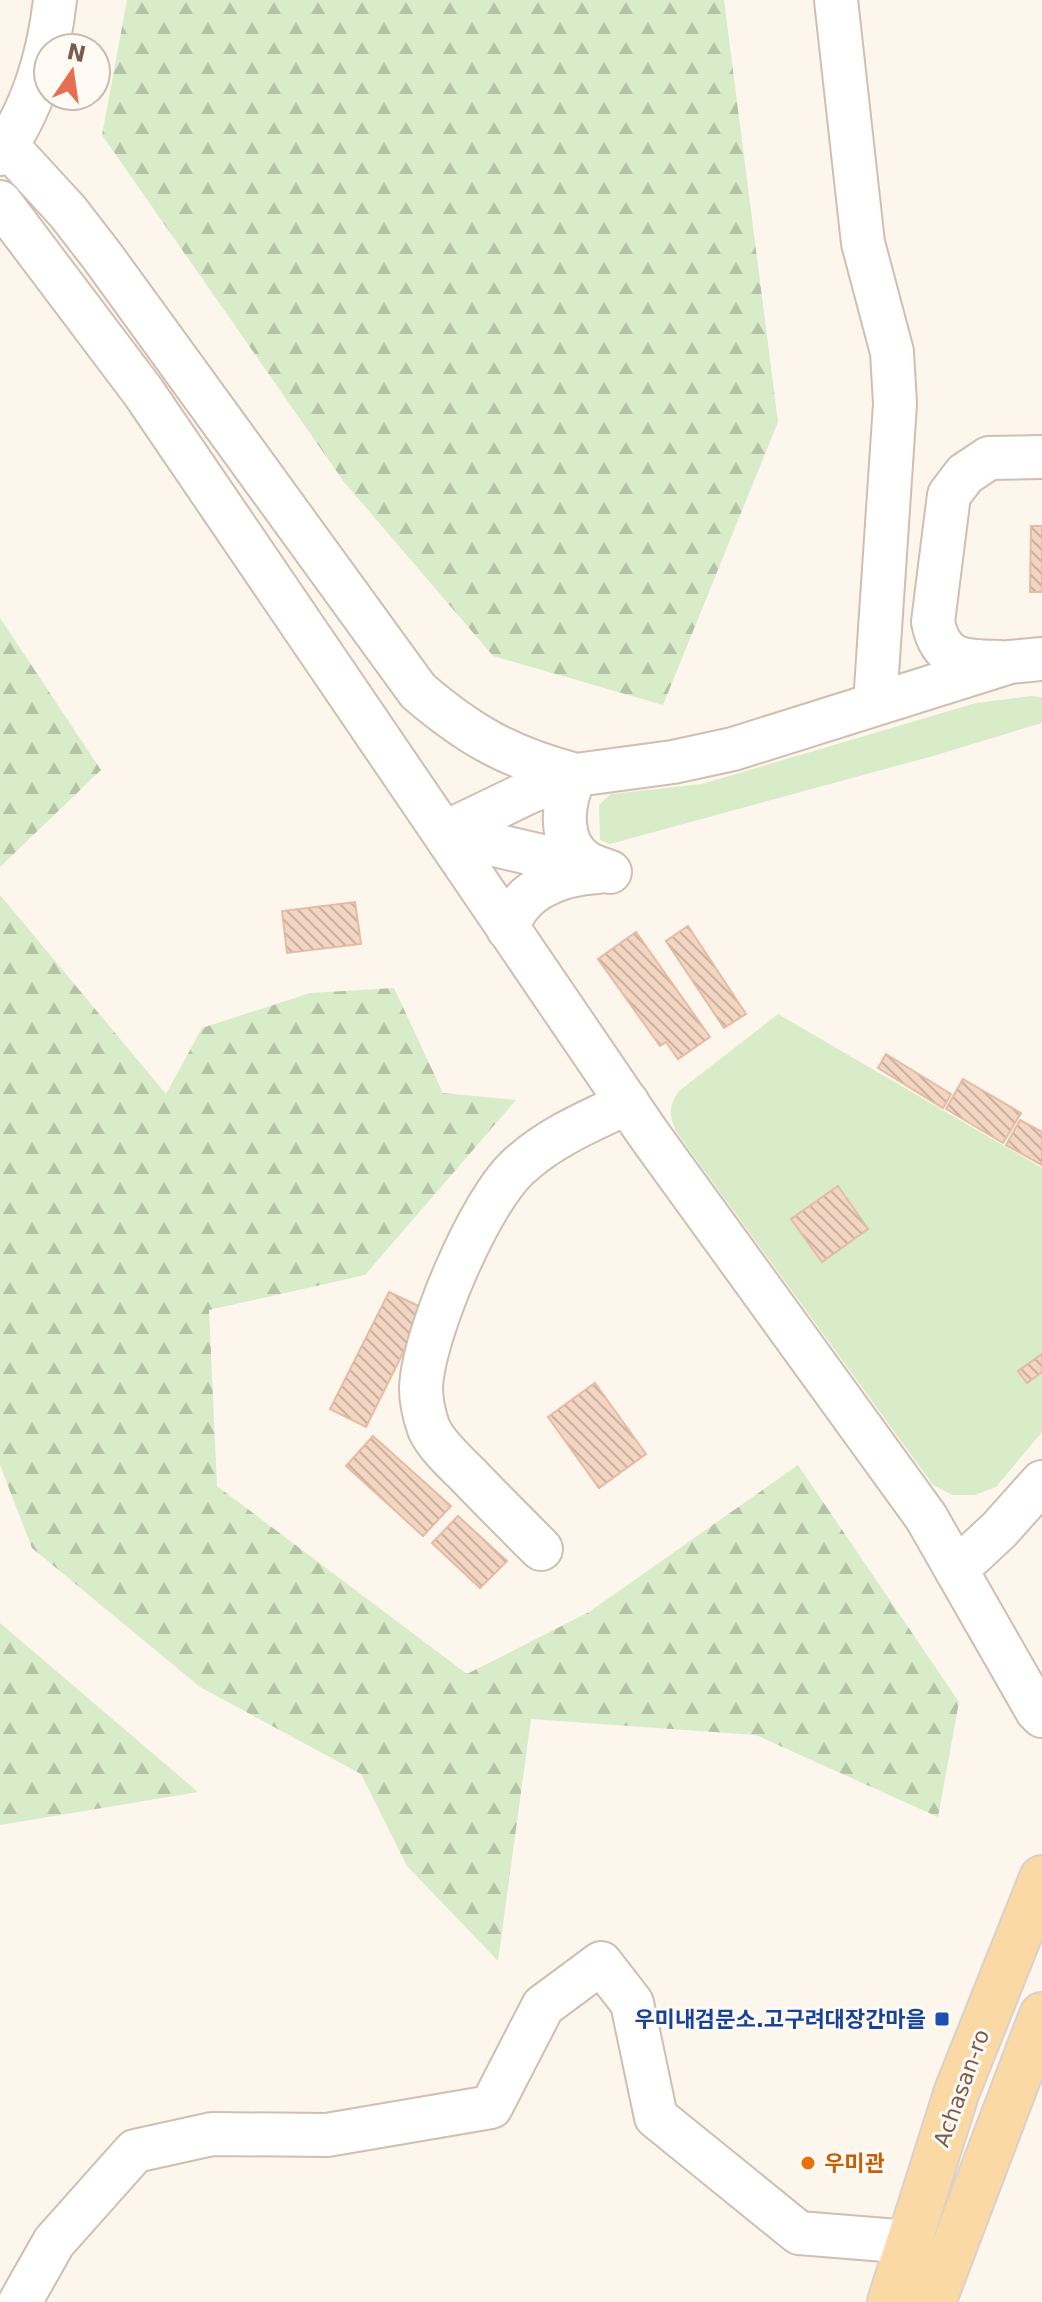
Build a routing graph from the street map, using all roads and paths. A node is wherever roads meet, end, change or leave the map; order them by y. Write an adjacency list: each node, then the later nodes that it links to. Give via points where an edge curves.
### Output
1 (55, 0): 3 (street, via 35,88 21,122)
2 (836, 0): 8 (street, via 863,243 894,375)
3 (2, 146): 9 (street, via 68,212 102,256 418,691 487,742)
4 (0, 202): 10 (street, via 144,393)
5 (1042, 457): 6 (street, via 989,458 965,474 949,495 933,622)
6 (936, 639): 7 (street, via 963,661); 8 (street, via 927,662)
7 (1026, 661): 8 (street)
8 (887, 701): 9 (street, via 733,749)
9 (576, 775): 10 (street); 11 (street, via 569,787 565,827 585,862)
10 (444, 833): 11 (street); 12 (street)
11 (610, 872): 12 (street, via 568,875 548,883 512,914)
12 (508, 929): 13 (street)
13 (628, 1103): 15 (street, via 558,1138 514,1170 471,1238 443,1301 423,1367 423,1411 431,1433); 16 (street, via 926,1517)
14 (1042, 1482): 16 (street)
15 (541, 1549)
16 (956, 1570): 17 (street)
17 (1042, 1716)
18 (1042, 1878): 20 (main road, Achasan-ro, via 957,2091)
19 (1042, 2015): 23 (main road)
20 (910, 2242): 21 (street, via 799,2233 656,2117 632,2003 601,1963 543,2006 491,2107 327,2135 212,2134 135,2151 54,2242); 22 (main road, Achasan-ro)
21 (20, 2302)
22 (890, 2302)
23 (933, 2302)

